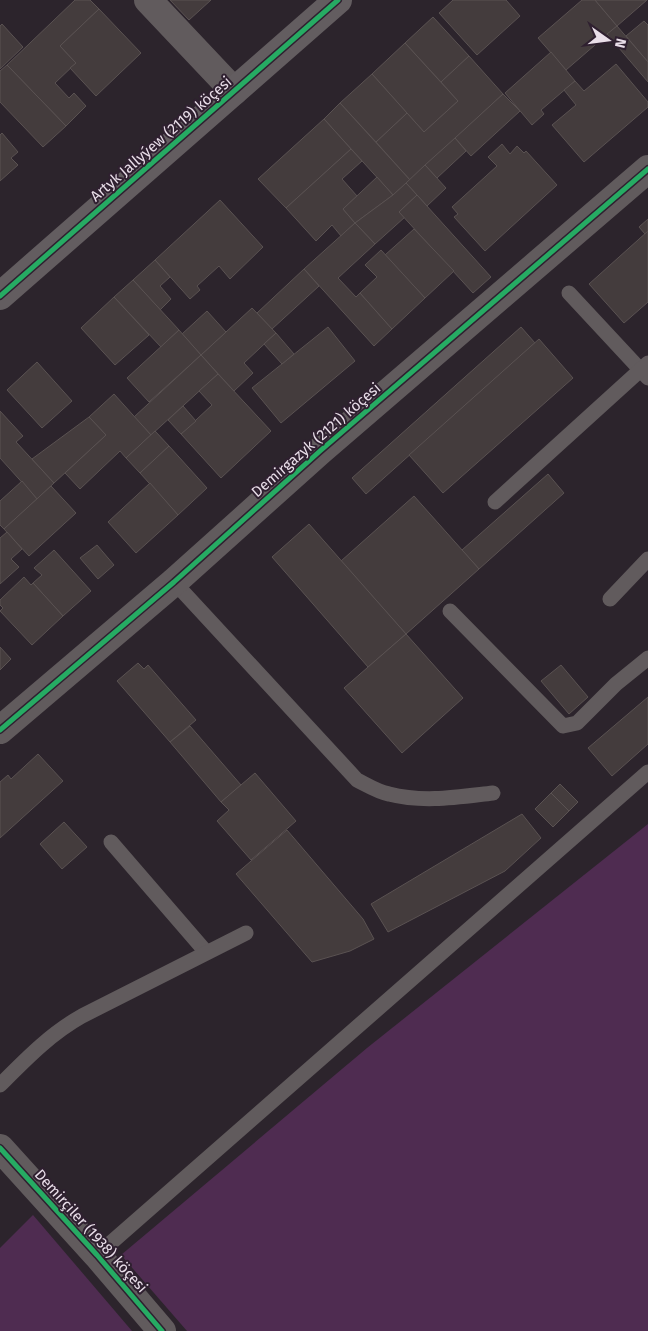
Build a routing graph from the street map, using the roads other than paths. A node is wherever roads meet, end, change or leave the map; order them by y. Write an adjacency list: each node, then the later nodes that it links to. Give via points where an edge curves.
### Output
1 (148, 0): 3 (street)
2 (338, 0): 3 (street, Artyk Jallyýew (2119) köçesi)
3 (234, 92): 5 (street, Artyk Jallyýew (2119) köçesi)
4 (648, 169): 10 (street, Demirgazyk (2121) köçesi, via 320,451)
5 (2, 290)
6 (569, 293): 7 (lane)
7 (645, 370): 8 (lane)
8 (495, 502)
9 (648, 559): 11 (lane)
10 (174, 582): 14 (street, Demirgazyk (2121) köçesi); 16 (lane, via 357,780 386,794 435,800)
11 (610, 599)
12 (450, 611): 13 (lane, via 563,726 577,723)
13 (648, 658)
14 (0, 730)
15 (648, 772): 22 (lane)
16 (493, 793)
17 (111, 842): 19 (lane)
18 (246, 933): 19 (lane)
19 (206, 952): 20 (lane, via 63,1027)
20 (0, 1084)
21 (0, 1148): 22 (street, Demirçiler (1938) köçesi)
22 (97, 1255): 23 (street, Demirçiler (1938) köçesi)
23 (162, 1331)

